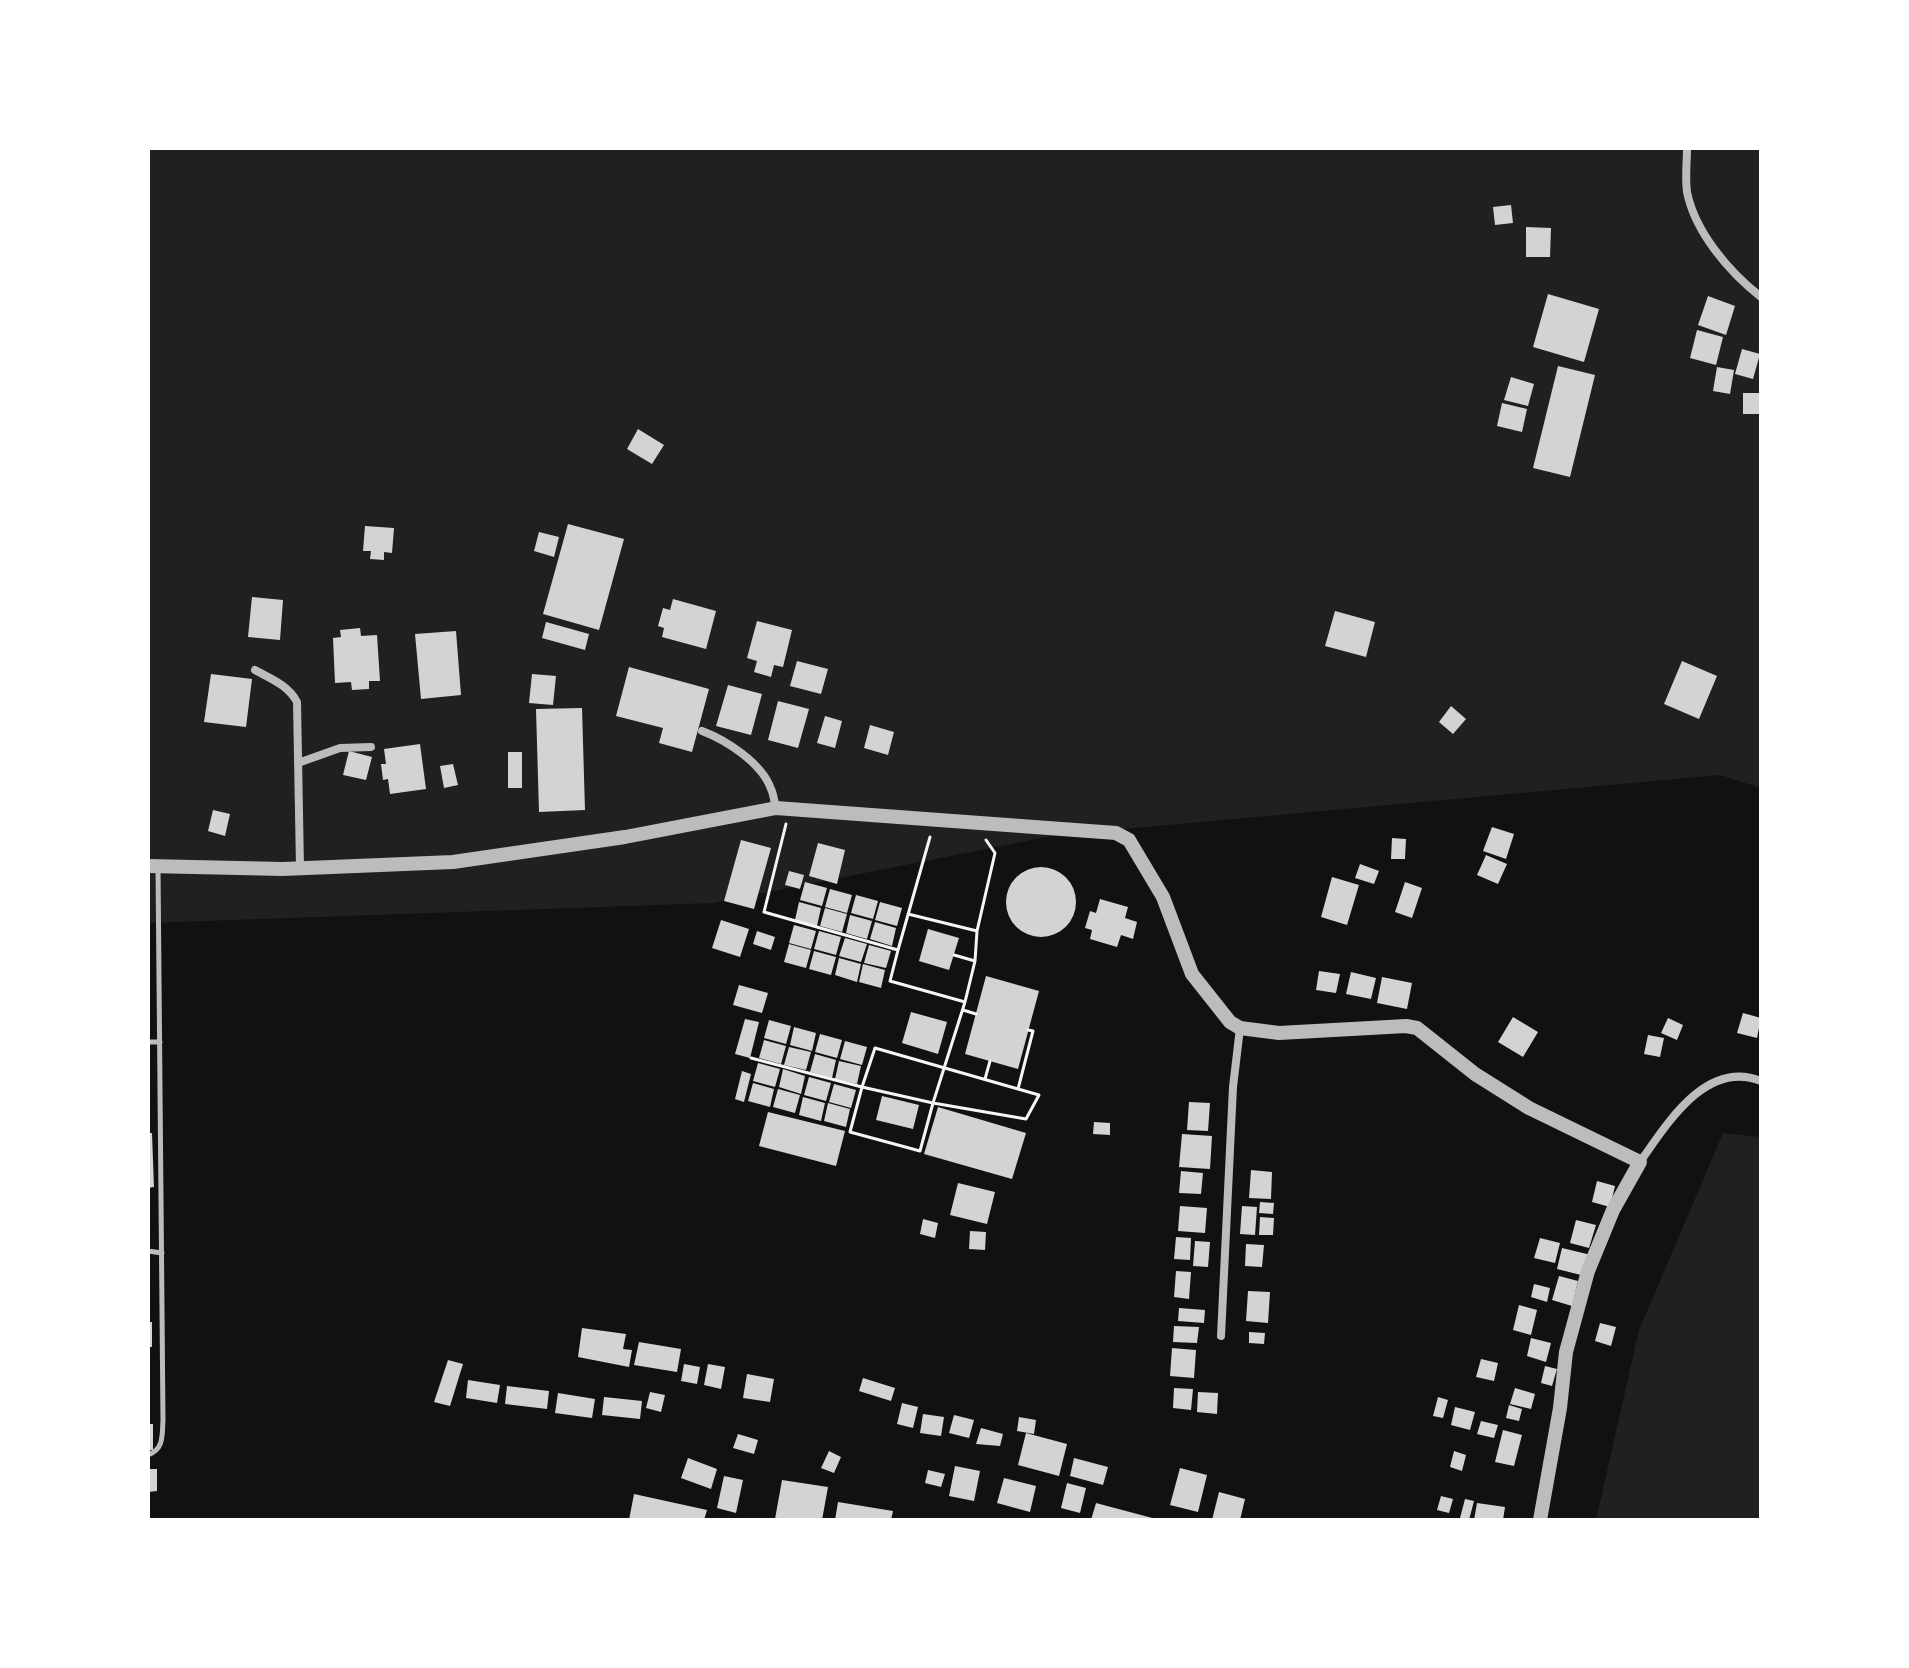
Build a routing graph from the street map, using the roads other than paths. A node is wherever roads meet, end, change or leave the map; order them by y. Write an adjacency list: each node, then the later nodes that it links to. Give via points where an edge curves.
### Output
1 (1687, 148): 2 (street, via 1687,192 1705,237)
2 (1761, 297)
3 (255, 670): 6 (street, via 283,685 297,702)
4 (702, 731): 7 (street, via 756,767 771,786)
5 (371, 747): 6 (street, via 340,748)
6 (298, 763): 9 (street)
7 (776, 808): 9 (street, via 453,862); 10 (street, via 1116,833 1129,840 1163,897 1192,974)
8 (153, 866): 9 (street); 12 (lane)
9 (300, 868)
10 (1240, 1028): 14 (street, via 1279,1033 1417,1028 1529,1108); 17 (street)
11 (148, 1042): 12 (lane)
12 (160, 1042): 16 (lane)
13 (1761, 1081): 14 (street, via 1745,1075 1700,1089 1669,1120)
14 (1640, 1162): 19 (street, via 1588,1271 1566,1352)
15 (148, 1251): 16 (lane)
16 (162, 1253): 18 (lane, via 162,1441)
17 (1221, 1336)
18 (148, 1455)
19 (1540, 1520)

